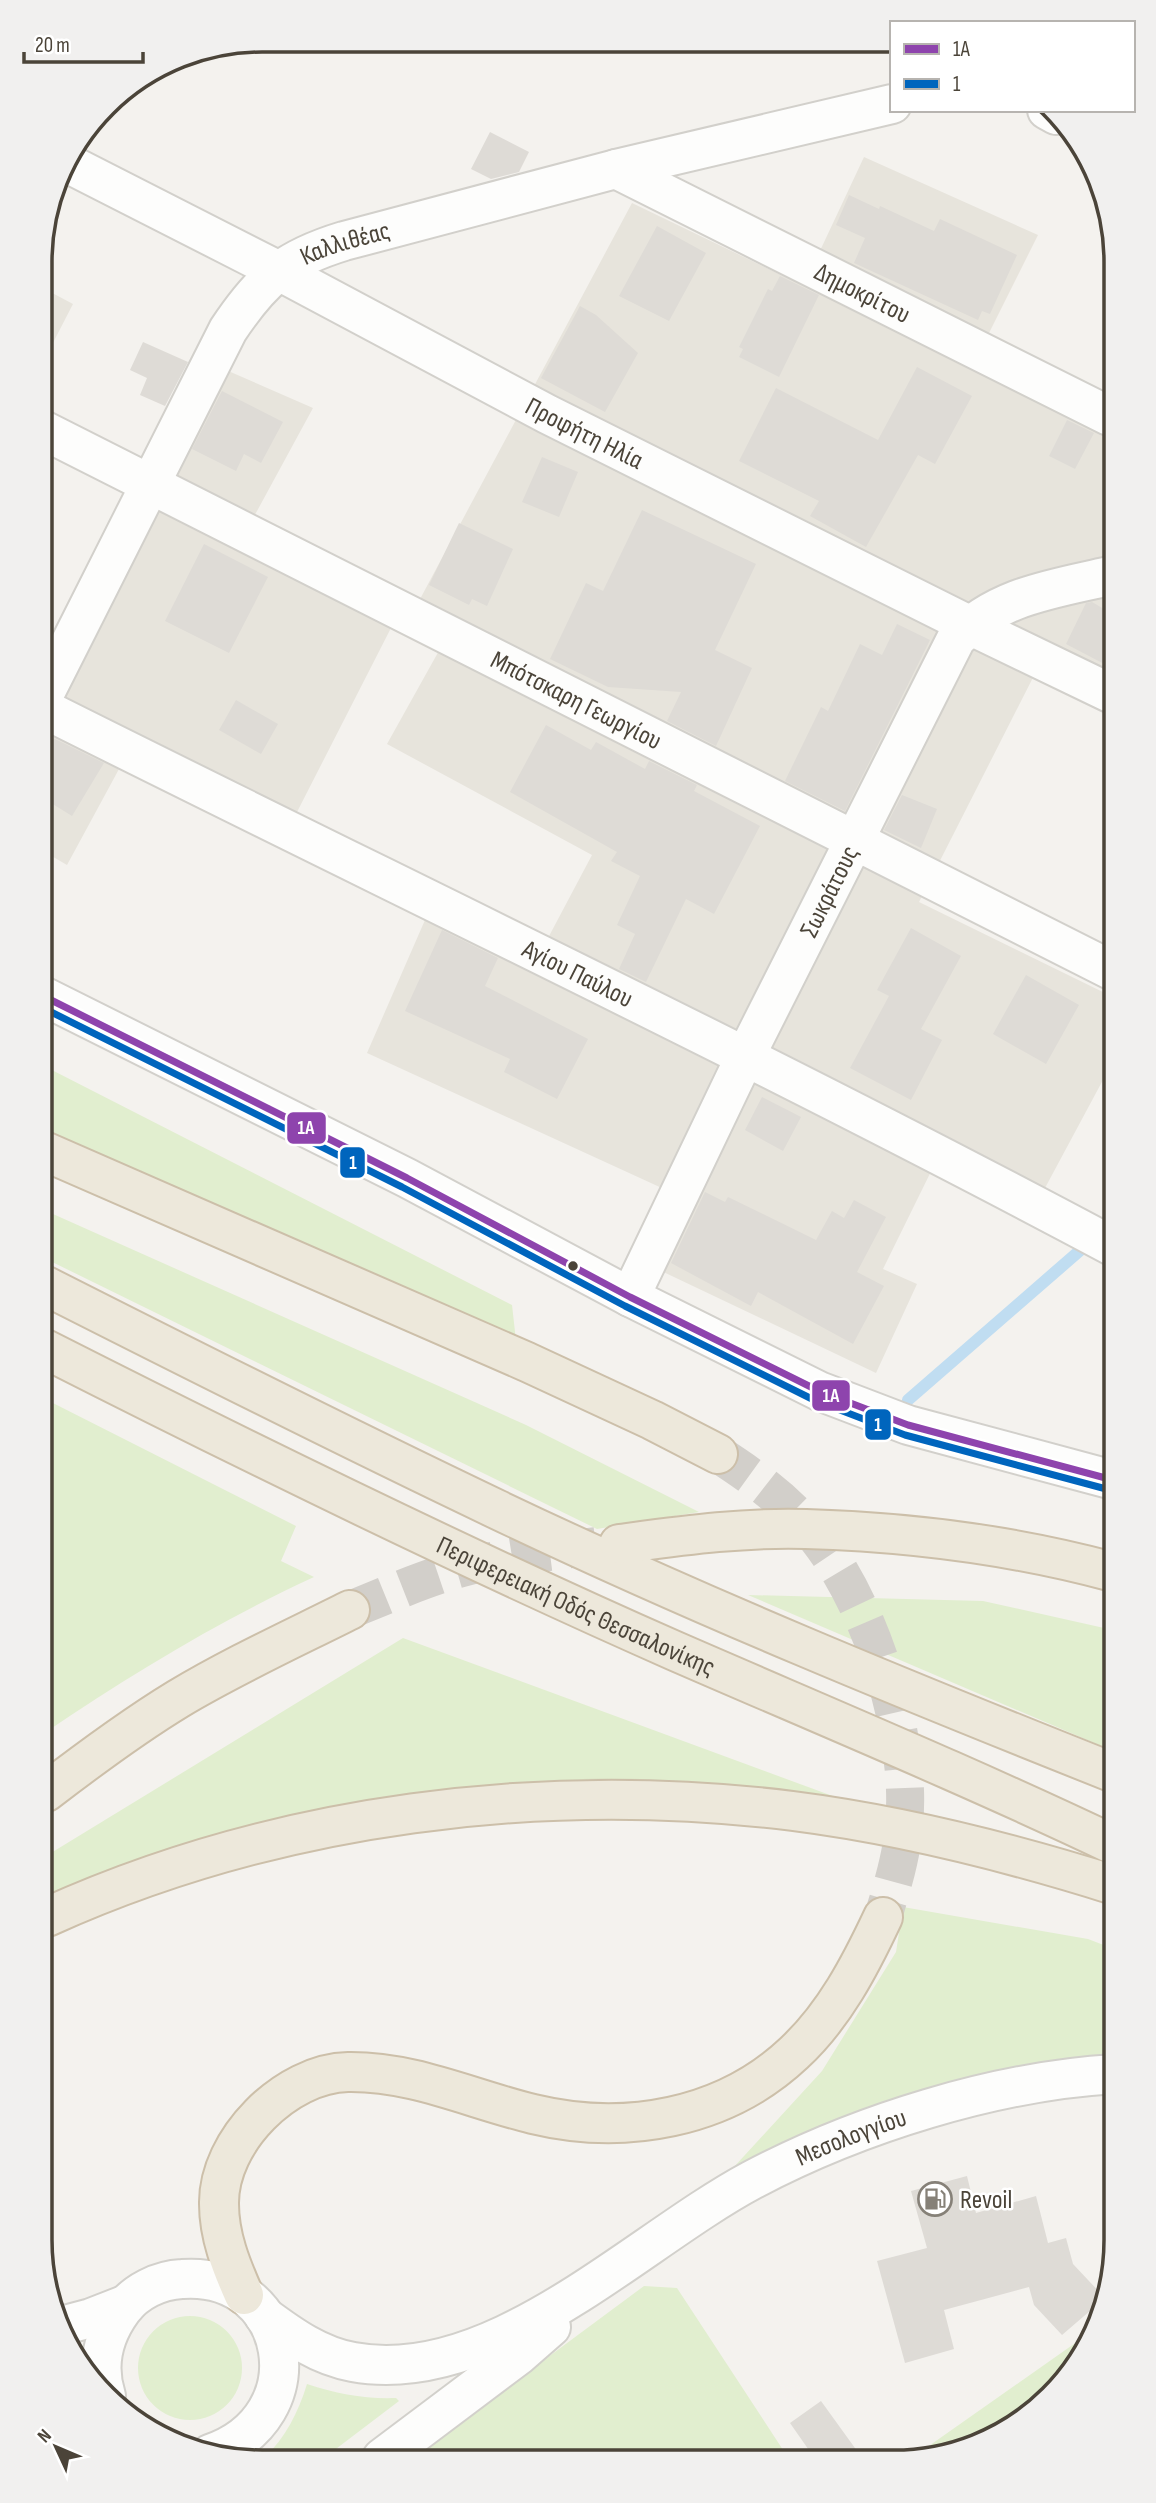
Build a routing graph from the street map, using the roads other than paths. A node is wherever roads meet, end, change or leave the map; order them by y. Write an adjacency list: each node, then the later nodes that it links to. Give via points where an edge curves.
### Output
1 (890, 104): 3 (street, Καλλιθέας)
2 (76, 167): 4 (street, Προφήτη Ηλία)
3 (617, 169): 4 (street, Καλλιθέας, via 344,241); 5 (street, Δημοκρίτου)
4 (277, 270): 7 (street, Καλλιθέας, via 228,330); 9 (street, Προφήτη Ηλία, via 560,420)
5 (1104, 413)
6 (53, 435): 7 (street, Μπότσκαρη Γεωργίου)
7 (150, 485): 10 (street, Καλλιθέας); 13 (street, Μπότσκαρη Γεωργίου)
8 (1104, 577): 9 (street, Σωκράτους, via 1019,598)
9 (969, 625): 11 (street, Προφήτη Ηλία); 13 (street, Σωκράτους, via 949,650)
10 (53, 678)
11 (1104, 690)
12 (53, 714): 16 (street, Αγίου Παύλου)
13 (853, 840): 14 (street, Μπότσκαρη Γεωργίου); 16 (street, Σωκράτους)
14 (1104, 966)
15 (53, 1001): 20 (street, via 407,1178)
16 (745, 1057): 18 (street, Αγίου Παύλου); 20 (street, Σωκράτους)
17 (53, 1155): 22 (highway, via 527,1362)
18 (1104, 1242)
19 (52, 1289): 27 (highway, Περιφερειακή Οδός Θεσσαλονίκης, via 496,1510 812,1649)
20 (630, 1297): 23 (street, via 866,1410)
21 (52, 1353): 29 (highway, Περιφερειακή Οδός Θεσσαλονίκης, via 520,1580)
22 (718, 1454)
23 (1103, 1478)
24 (619, 1544): 25 (highway, via 804,1528 967,1542)
25 (1103, 1570)
26 (350, 1610): 28 (highway, via 178,1699)
27 (1103, 1769)
28 (52, 1787)
29 (1103, 1840)
30 (1103, 1881): 31 (highway, via 935,1835 794,1811 666,1802 546,1802 410,1814 291,1834 201,1858)
31 (52, 1915)
32 (883, 1917): 36 (highway, via 840,1997 794,2053 729,2097 689,2112 653,2122 576,2122 411,2078 374,2073 345,2072 296,2086 255,2120 225,2170 219,2202 221,2228 229,2261)
33 (1103, 2075): 34 (street, Μεσολογγίου, via 968,2099 855,2134 753,2180 702,2209)
34 (615, 2270): 36 (street, Μεσολογγίου, via 500,2336 422,2363 351,2362 292,2337); 40 (street, Μεσολογγίου, via 519,2355)
35 (127, 2304): 36 (street, Μεσολογγίου, via 147,2288 196,2278 221,2283); 37 (street); 38 (street, via 112,2323 103,2346)
36 (254, 2306): 39 (street, via 275,2339 279,2364 276,2390 250,2433)
37 (70, 2324)
38 (102, 2375)
39 (228, 2447)
40 (393, 2450)

